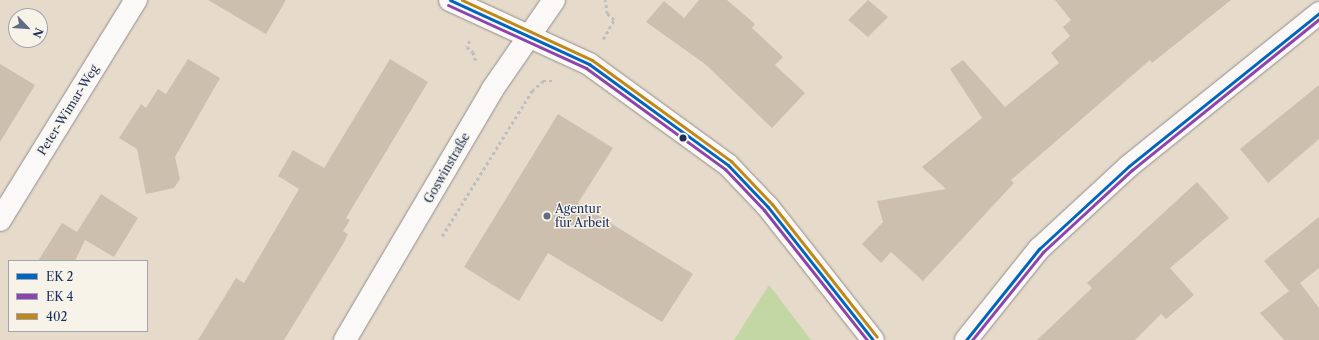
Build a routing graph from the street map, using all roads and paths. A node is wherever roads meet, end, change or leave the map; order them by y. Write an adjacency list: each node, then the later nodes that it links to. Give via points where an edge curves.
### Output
1 (136, 0): 7 (street, Peter-Wimar-Weg)
2 (450, 0): 5 (street)
3 (554, 0): 5 (street, Goswinstraße)
4 (1319, 13): 11 (street, via 1129,166 1039,249)
5 (528, 36): 9 (street, Goswinstraße); 10 (street, via 589,64 728,165 768,207)
6 (522, 107): 8 (path)
7 (0, 220)
8 (439, 240)
9 (345, 340)
10 (873, 340)
11 (966, 340)

